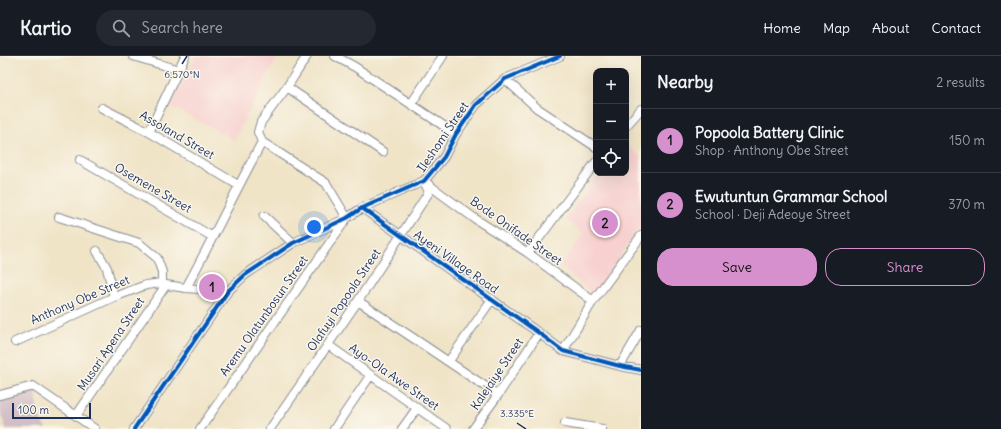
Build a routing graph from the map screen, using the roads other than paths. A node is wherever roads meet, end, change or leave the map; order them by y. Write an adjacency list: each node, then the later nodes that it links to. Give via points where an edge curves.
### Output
1 (133, 56): 7 (street)
2 (185, 56): 7 (street)
3 (307, 56): 9 (street)
4 (335, 56): 10 (street)
5 (443, 56): 10 (street)
6 (560, 56): 8 (street, Ileshomi Street)
7 (179, 70): 14 (street)
8 (505, 80): 15 (street, Ileshomi Street, via 476,105); 17 (street, via 537,108)
9 (287, 87): 16 (street, via 261,122 258,132); 18 (street)
10 (411, 104): 15 (street)
11 (102, 108): 14 (street, Assoland Street)
12 (641, 108): 13 (street)
13 (629, 122)
14 (149, 132): 22 (street, Assoland Street)
15 (456, 134): 21 (street, Ileshomi Street, via 444,156)
16 (262, 142): 22 (street); 26 (street, via 326,183)
17 (593, 145)
18 (384, 152)
19 (80, 160): 29 (street, Osemene Street)
20 (593, 166): 32 (street)
21 (424, 181): 23 (street); 27 (street, Olafuyi Popoola Street, via 429,192); 32 (street, Bode Onifade Street)
22 (238, 185): 29 (street)
23 (362, 208): 26 (street); 27 (street, Ayeni Village Road)
24 (264, 216): 30 (street)
25 (59, 217): 33 (street, via 139,242 157,258)
26 (347, 218): 30 (street); 56 (street, Aremu Olatunbosun Street)
27 (402, 236): 37 (street, Ayeni Village Road); 38 (street, Olafuyi Popoola Street)
28 (641, 236): 39 (street)
29 (214, 237): 34 (street)
30 (293, 243): 35 (street, via 245,275)
31 (97, 251): 36 (street, via 107,268)
32 (528, 253): 39 (street, Bode Onifade Street)
33 (164, 284): 34 (street, Anthony Obe Street); 36 (street, Anthony Obe Street, via 146,285); 52 (street, Musari Apena Street)
34 (186, 288): 35 (street, Anthony Obe Street)
35 (228, 291): 55 (street)
36 (114, 297): 42 (street, Anthony Obe Street)
37 (492, 299): 41 (street, Ayeni Village Road); 45 (street)
38 (358, 301): 43 (street, Olafuyi Popoola Street); 45 (street)
39 (594, 301): 44 (street)
40 (641, 330): 46 (street)
41 (539, 333): 44 (street, Ayeni Village Road); 49 (street, Kalejaiye Street)
42 (14, 342)
43 (328, 345): 48 (street, Ayo-Ola Awe Street); 57 (street, Olafuyi Popoola Street)
44 (563, 351): 46 (street)
45 (449, 361): 49 (street)
46 (620, 366): 47 (street)
47 (641, 370)
48 (370, 376): 51 (street, Ayo-Ola Awe Street); 58 (street)
49 (498, 394): 61 (street, Kalejaiye Street)
50 (0, 395): 52 (street, via 33,386)
51 (417, 408): 59 (street); 60 (street, Ayo-Ola Awe Street)
52 (76, 416): 54 (street)
53 (565, 423): 62 (street)
54 (94, 429)
55 (134, 429)
56 (200, 429)
57 (270, 429)
58 (334, 429)
59 (402, 429)
60 (447, 429)
61 (473, 429)
62 (602, 429)

